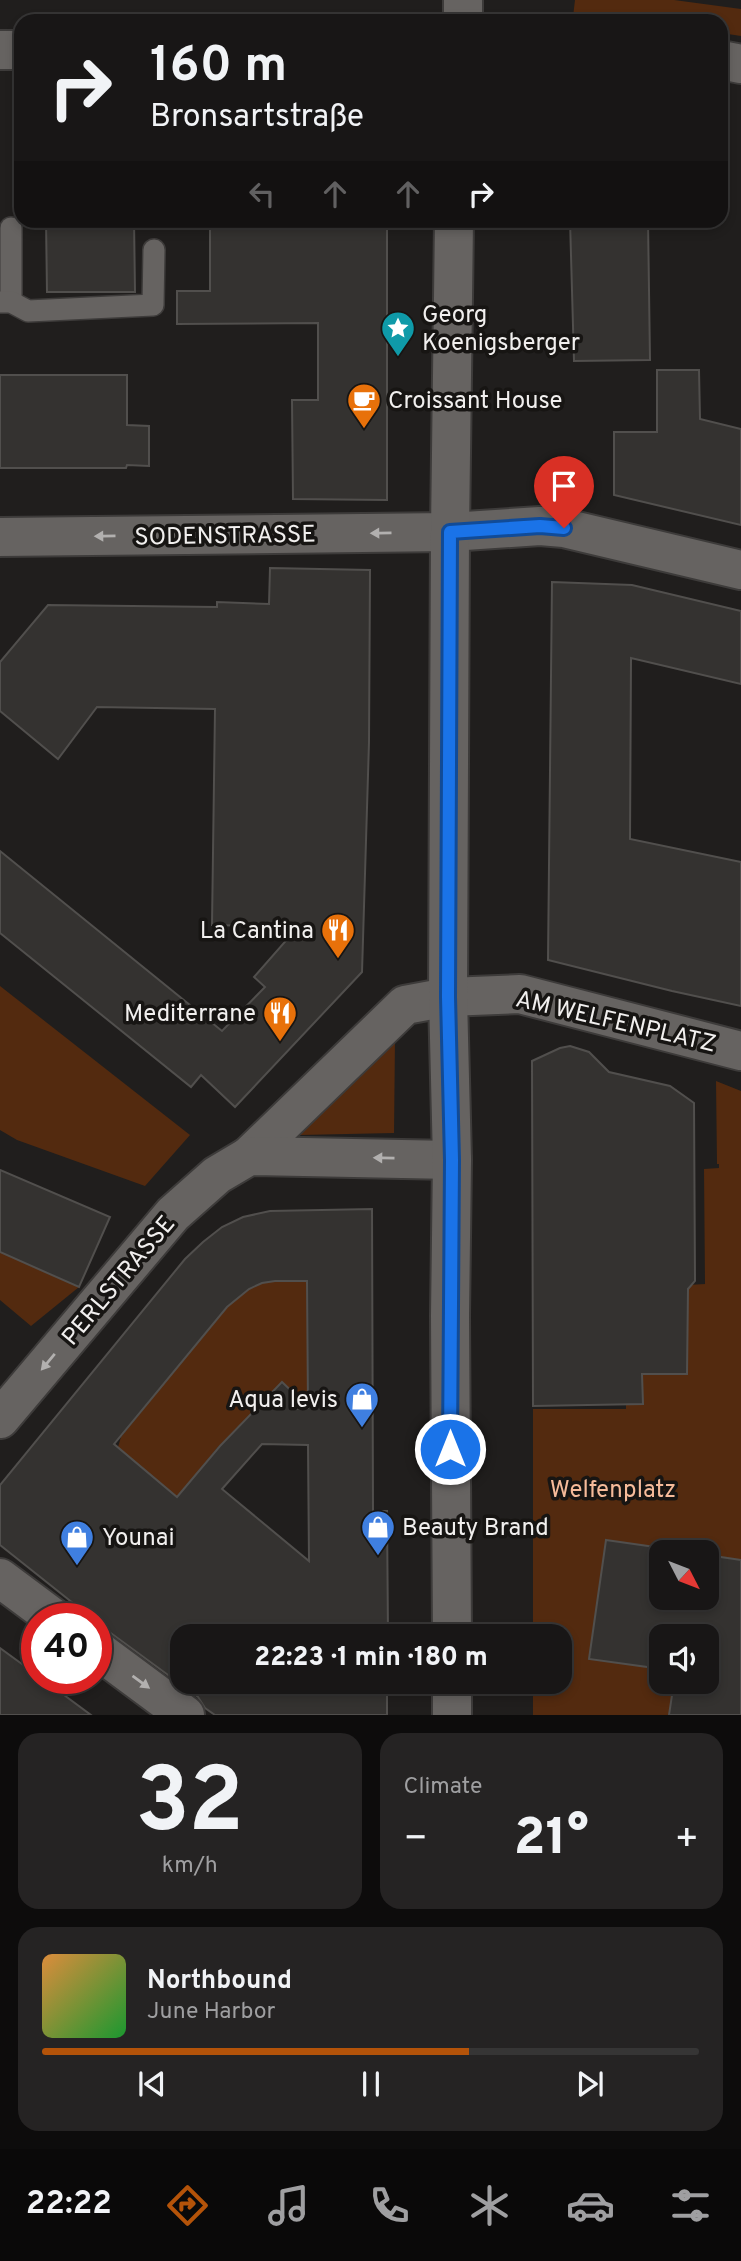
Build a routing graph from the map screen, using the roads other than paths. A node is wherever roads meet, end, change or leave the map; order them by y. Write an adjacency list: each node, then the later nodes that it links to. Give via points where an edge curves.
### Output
1 (11, 228): 4 (lane)
2 (454, 228): 5 (street)
3 (154, 250): 4 (lane, via 153,305 28,311)
4 (6, 302)
5 (450, 532): 6 (street, SODENSTRASSE, one-way to 6); 7 (street, SODENSTRASSE, via 564,528); 8 (street)
6 (0, 537)
7 (741, 569)
8 (448, 997): 9 (street, AM WELFENPLATZ, via 520,994); 10 (street, PERLSTRASSE, via 405,1004); 11 (street)
9 (741, 1051)
10 (249, 1156): 11 (street, one-way to 10); 12 (street, PERLSTRASSE, one-way to 12, via 217,1175 173,1214)
11 (452, 1160): 15 (street)
12 (0, 1419)
13 (0, 1578): 14 (street)
14 (34, 1603)
15 (452, 1624)
16 (112, 1661): 18 (street, one-way to 18)
17 (452, 1694): 19 (street)
18 (186, 1715)
19 (452, 1715)

